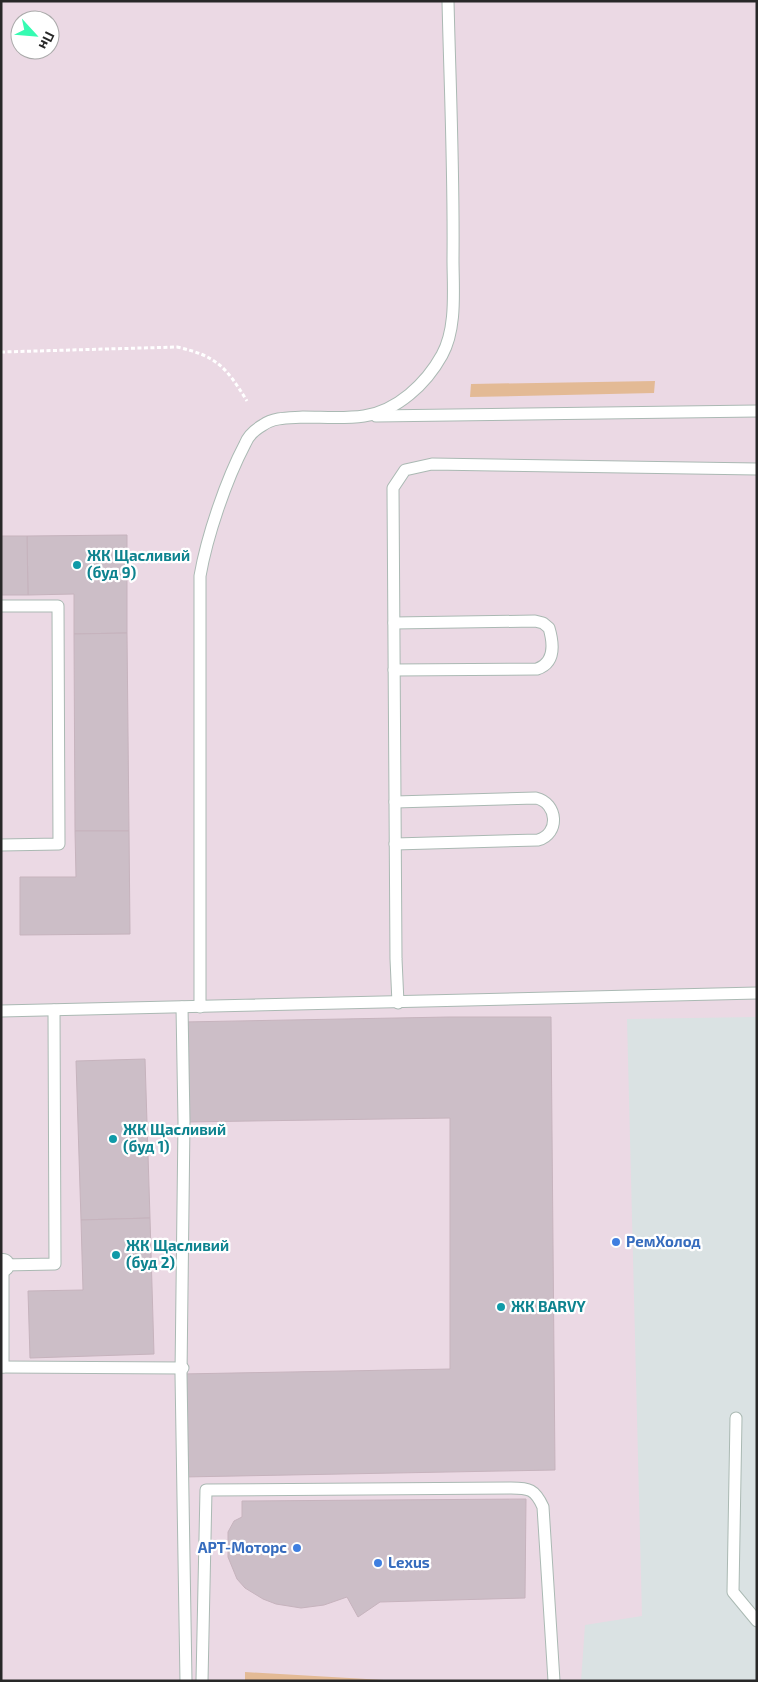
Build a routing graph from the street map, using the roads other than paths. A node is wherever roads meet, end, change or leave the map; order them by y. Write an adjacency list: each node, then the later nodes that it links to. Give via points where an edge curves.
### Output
1 (448, 1): 3 (lane, via 454,211 453,309 449,337 425,381 395,405)
2 (757, 411): 3 (lane)
3 (364, 416): 14 (lane, via 281,418 254,432 242,451 202,560)
4 (757, 469): 6 (lane, via 432,464 406,470 393,488)
5 (1, 606): 10 (lane, via 58,606 59,844)
6 (394, 623): 7 (lane); 7 (lane, via 535,621 549,628 552,652 550,660 536,669)
7 (394, 670): 8 (lane)
8 (395, 802): 9 (lane); 9 (lane, via 536,798 550,806 553,824 546,838 538,840)
9 (395, 844): 12 (lane)
10 (1, 845)
11 (757, 993): 12 (lane)
12 (398, 1003): 14 (lane)
13 (182, 1007): 14 (lane); 15 (lane); 19 (lane)
14 (200, 1007)
15 (54, 1010): 16 (lane); 17 (lane, via 55,1264)
16 (1, 1011)
17 (2, 1265): 18 (lane)
18 (2, 1368): 19 (lane)
19 (182, 1368): 22 (lane)
20 (736, 1418): 21 (lane, via 733,1592)
21 (757, 1621)
22 (186, 1681)
23 (202, 1681): 24 (lane, via 206,1490 527,1488 538,1495 543,1507)
24 (554, 1681)

